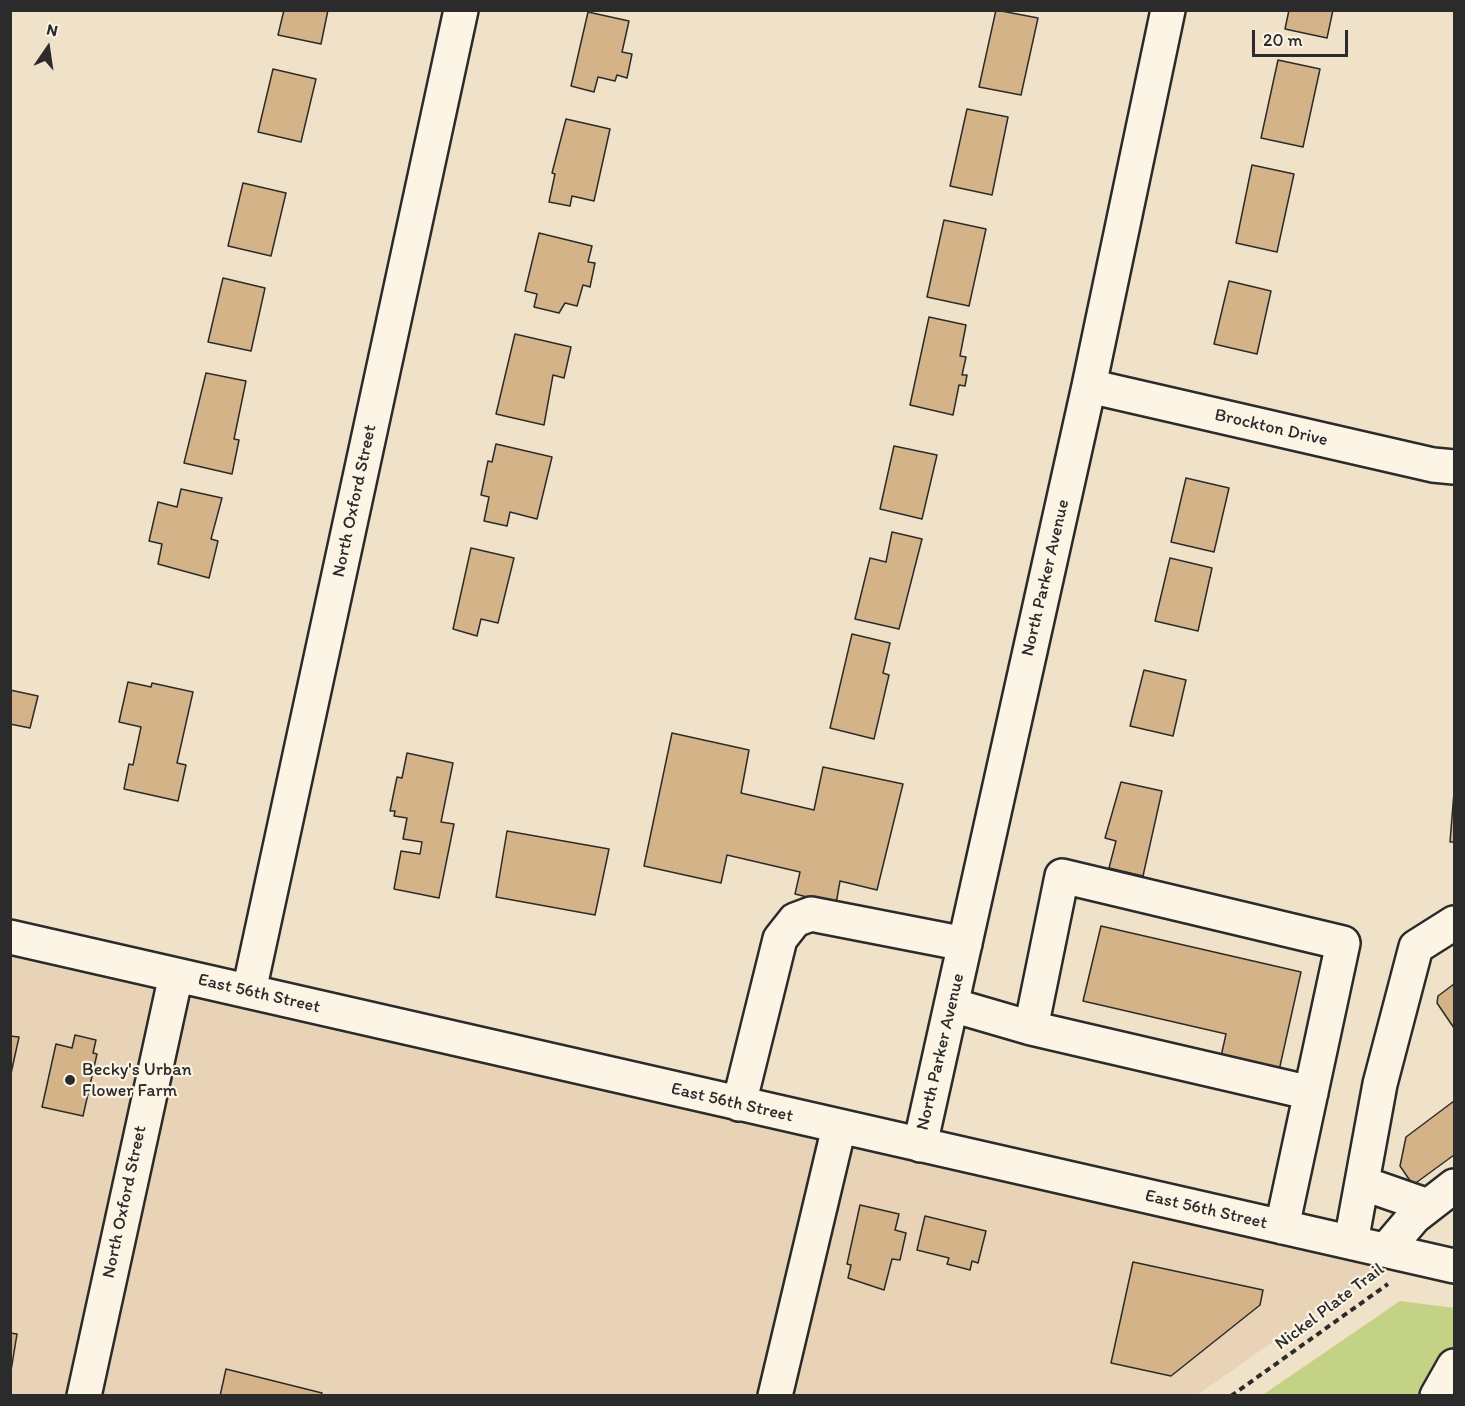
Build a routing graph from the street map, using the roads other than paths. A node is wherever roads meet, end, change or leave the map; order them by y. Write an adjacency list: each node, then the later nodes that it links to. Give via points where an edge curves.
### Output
1 (461, 10): 9 (street, North Oxford Street)
2 (1168, 10): 3 (street, North Parker Avenue)
3 (1089, 387): 4 (street, Brockton Drive); 7 (street, North Parker Avenue)
4 (1455, 467)
5 (1455, 922): 16 (street, via 1416,947 1380,1084)
6 (10, 937): 8 (street, East 56th Street)
7 (965, 944): 10 (street, North Parker Avenue); 13 (street, via 811,914 795,920 780,939)
8 (176, 975): 9 (street, East 56th Street); 24 (street, North Oxford Street)
9 (249, 992): 13 (street, East 56th Street)
10 (952, 1005): 11 (street); 15 (street, North Parker Avenue)
11 (1031, 1028): 12 (street); 12 (street, via 1062,876 1343,943)
12 (1311, 1093): 19 (street)
13 (739, 1104): 14 (street, East 56th Street)
14 (839, 1127): 15 (street, East 56th Street); 25 (street)
15 (920, 1145): 19 (street, East 56th Street)
16 (1362, 1183): 18 (street); 20 (street)
17 (1455, 1186): 18 (street)
18 (1428, 1206): 21 (street, via 1414,1217)
19 (1282, 1227): 20 (street, East 56th Street)
20 (1351, 1242): 21 (street, East 56th Street)
21 (1394, 1252): 22 (street, East 56th Street)
22 (1455, 1266)
23 (1455, 1366): 26 (street)
24 (84, 1395)
25 (775, 1395)
26 (1437, 1395)

